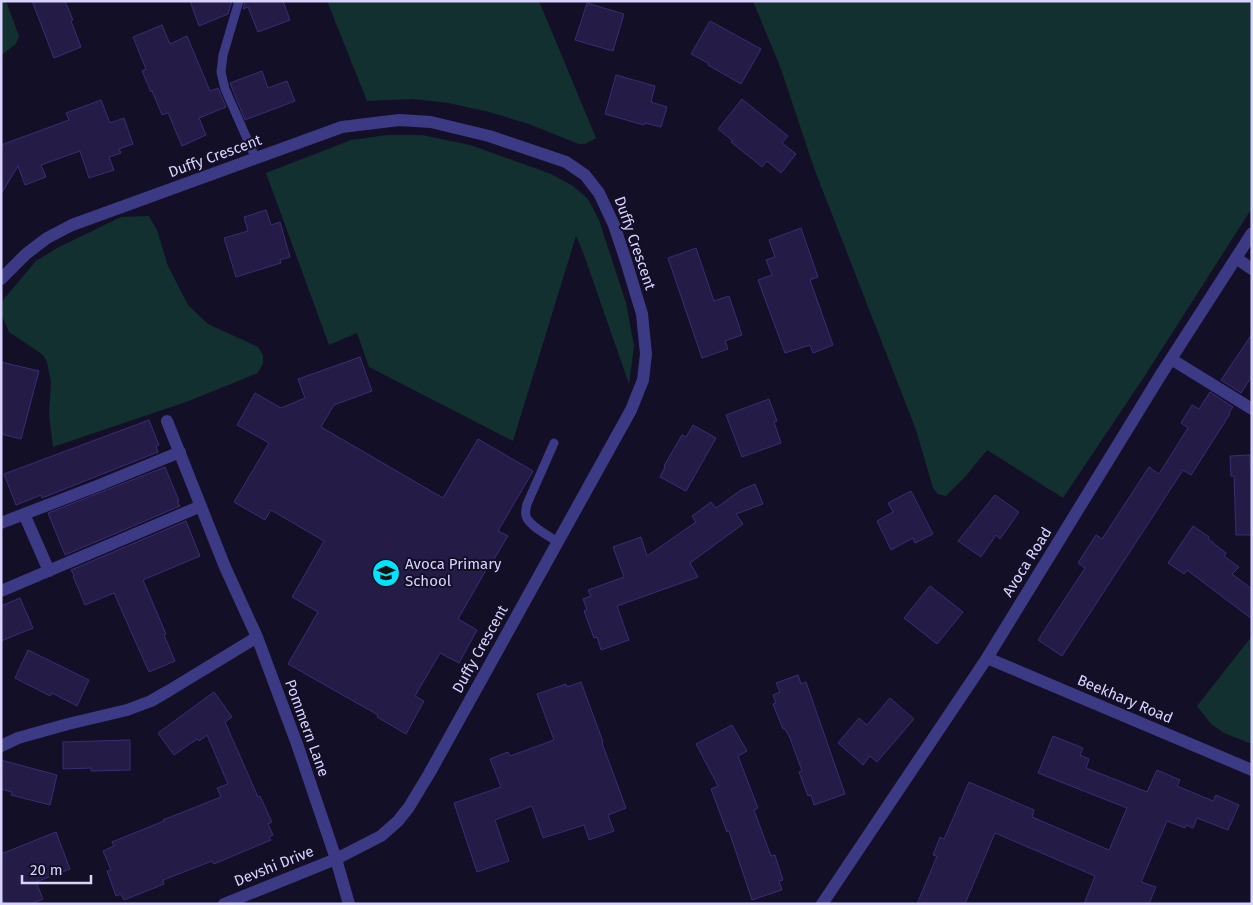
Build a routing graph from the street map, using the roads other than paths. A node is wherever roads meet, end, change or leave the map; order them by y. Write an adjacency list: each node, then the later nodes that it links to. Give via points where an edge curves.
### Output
1 (239, 1): 2 (lane, via 222,55 221,72)
2 (256, 159): 6 (street, Duffy Crescent, via 72,225 47,238); 15 (street, Duffy Crescent, via 342,127 399,120 431,122 489,136 566,162 585,175 599,192 629,269 642,314 646,354 632,410)
3 (1252, 233): 4 (street, Avoca Road)
4 (1236, 258): 5 (street); 7 (street, Avoca Road)
5 (1252, 269)
6 (1, 279)
7 (1171, 359): 8 (street); 19 (street, Avoca Road)
8 (1252, 409)
9 (167, 421): 11 (street, Pommern Lane)
10 (554, 443): 15 (lane, via 525,510 534,527)
11 (180, 452): 12 (street, Pommern Lane); 13 (street)
12 (201, 506): 16 (street); 18 (street, Pommern Lane, via 224,567)
13 (24, 514): 14 (street); 16 (street)
14 (1, 522)
15 (558, 542): 22 (street, Duffy Crescent, via 409,807 380,836)
16 (49, 571): 17 (street)
17 (1, 591)
18 (257, 637): 20 (street, via 150,701 18,738); 22 (street, Pommern Lane)
19 (986, 658): 21 (street, Beekhary Road); 25 (street, Avoca Road)
20 (1, 746)
21 (1252, 770)
22 (336, 859): 23 (street, Devshi Drive); 24 (street, Pommern Lane)
23 (224, 904)
24 (349, 904)
25 (822, 904)

